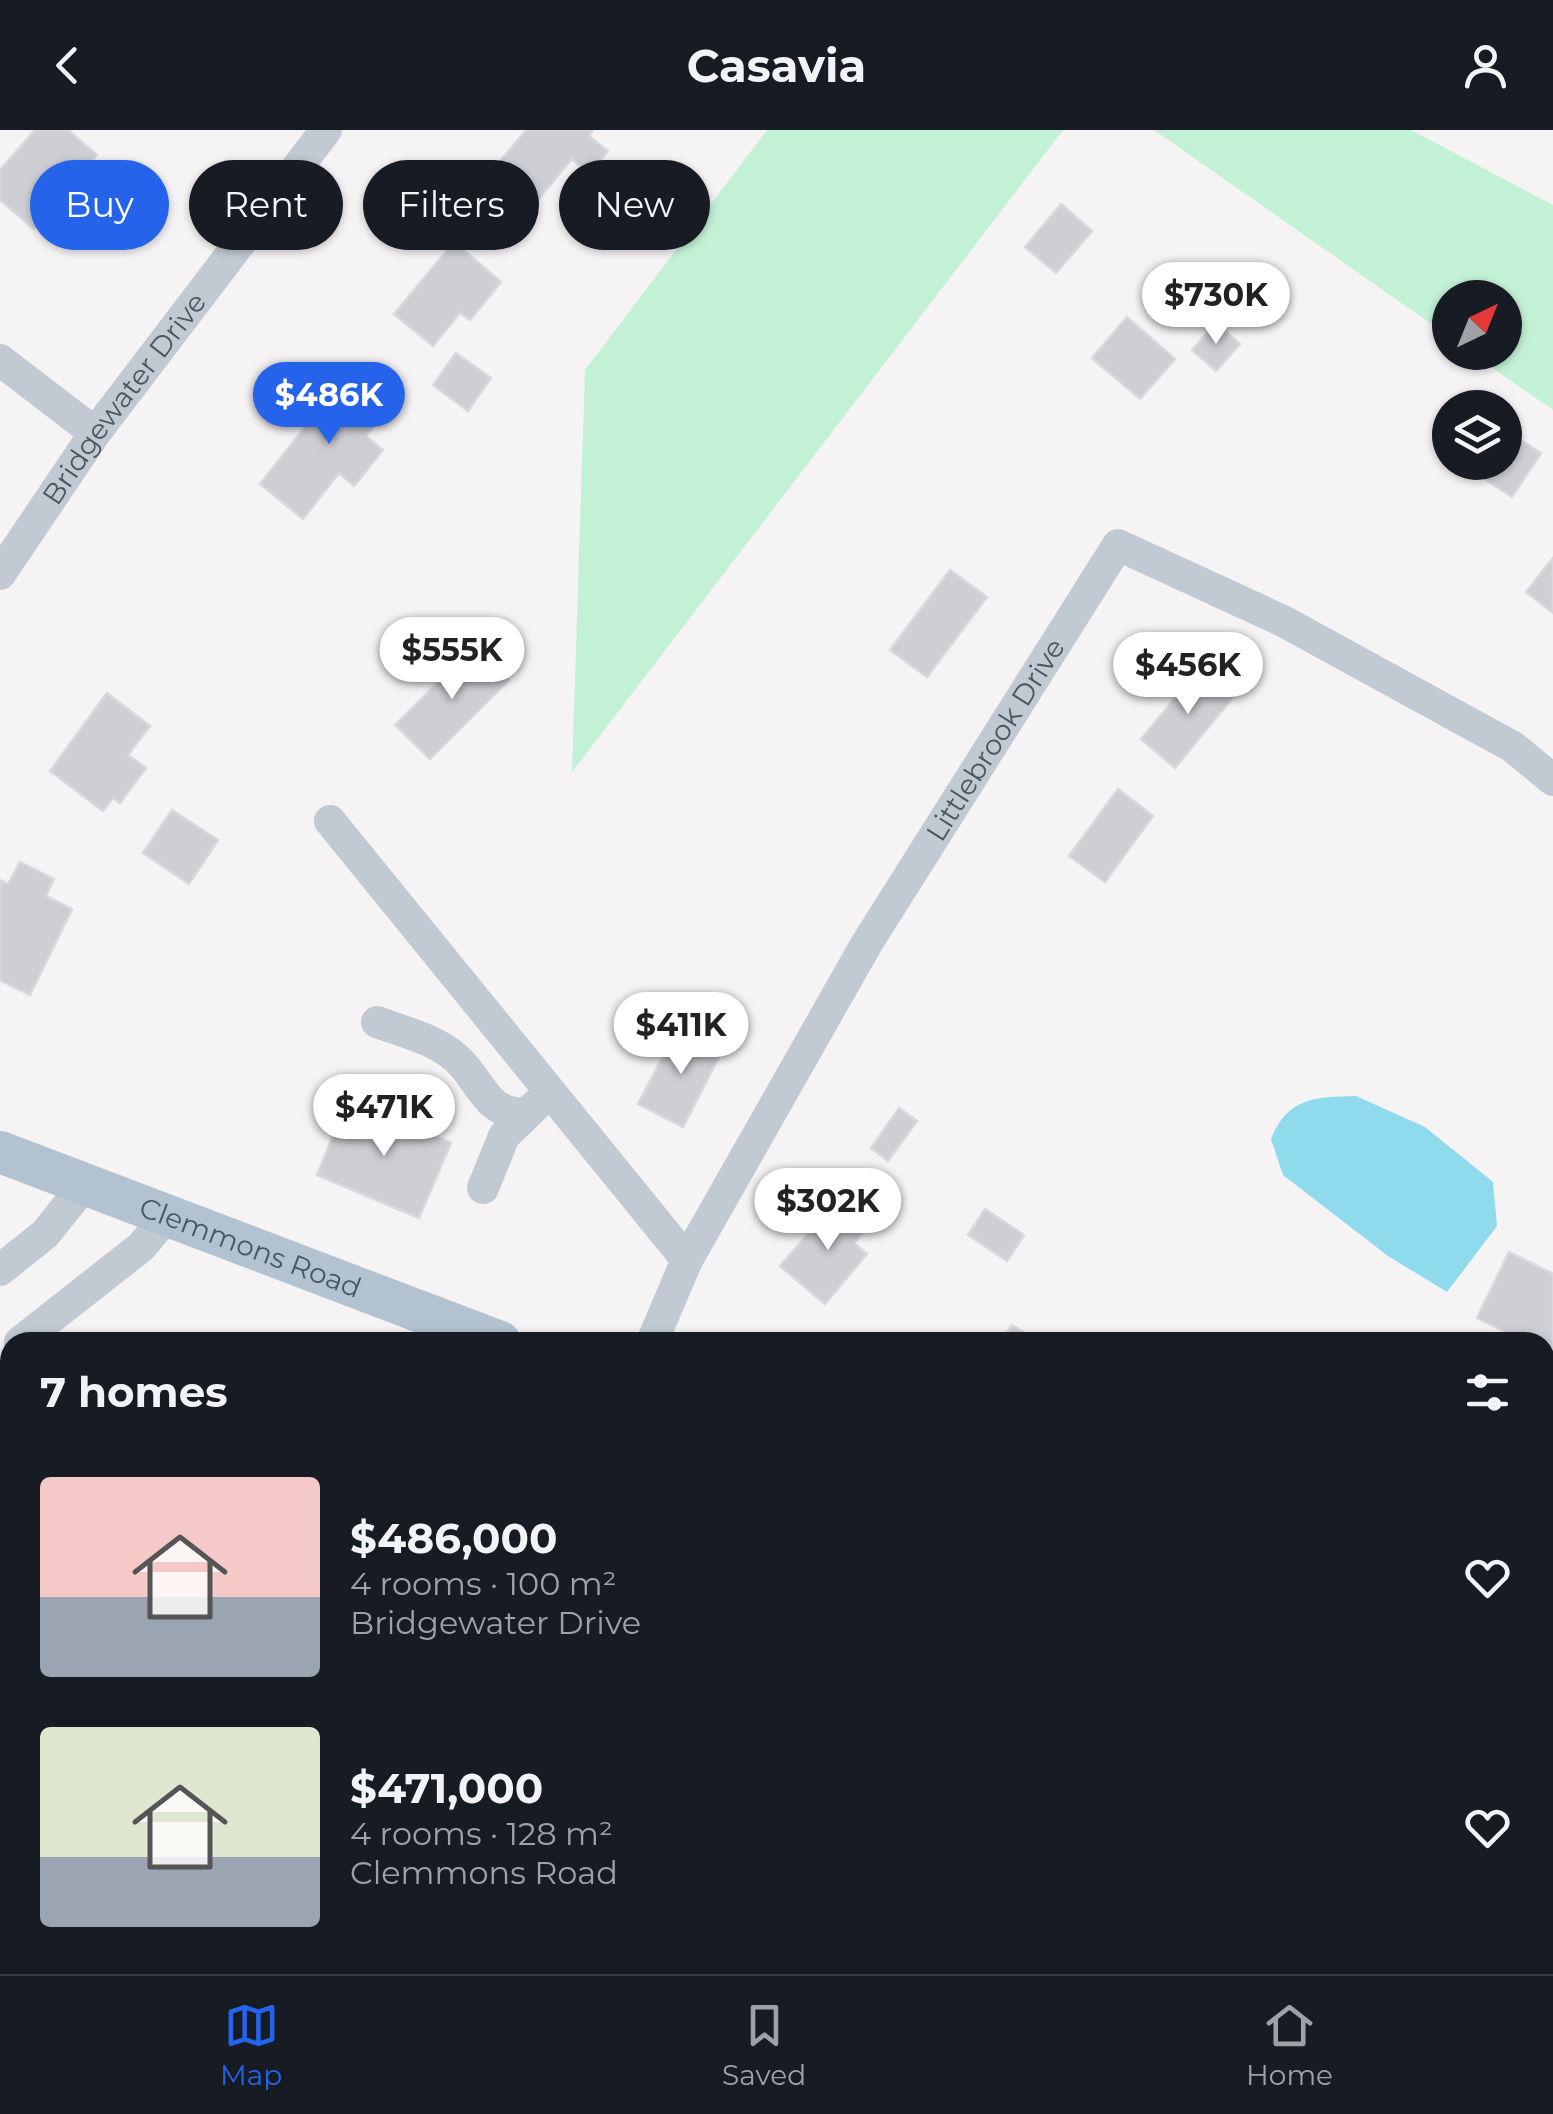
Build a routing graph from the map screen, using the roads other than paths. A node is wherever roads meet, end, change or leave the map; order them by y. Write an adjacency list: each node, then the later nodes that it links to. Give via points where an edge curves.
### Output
1 (326, 130): 3 (street, Bridgewater Drive)
2 (0, 360): 3 (street)
3 (95, 432): 4 (street, Bridgewater Drive)
4 (0, 574)
5 (1553, 780): 14 (street, Littlebrook Drive, via 1513,747 1283,621 1118,544 867,943)
6 (330, 821): 8 (street)
7 (378, 1022): 9 (street, via 432,1042 457,1058 487,1101 507,1114)
8 (551, 1092): 9 (street); 14 (street)
9 (524, 1114): 12 (street, via 504,1136)
10 (0, 1152): 11 (main road, Clemmons Road)
11 (86, 1183): 13 (main road, Clemmons Road); 15 (street, via 45,1234)
12 (484, 1188)
13 (168, 1214): 16 (street, via 141,1248); 17 (main road, Clemmons Road)
14 (687, 1260): 18 (street, Littlebrook Drive)
15 (0, 1270)
16 (33, 1332)
17 (474, 1332)
18 (656, 1332)

